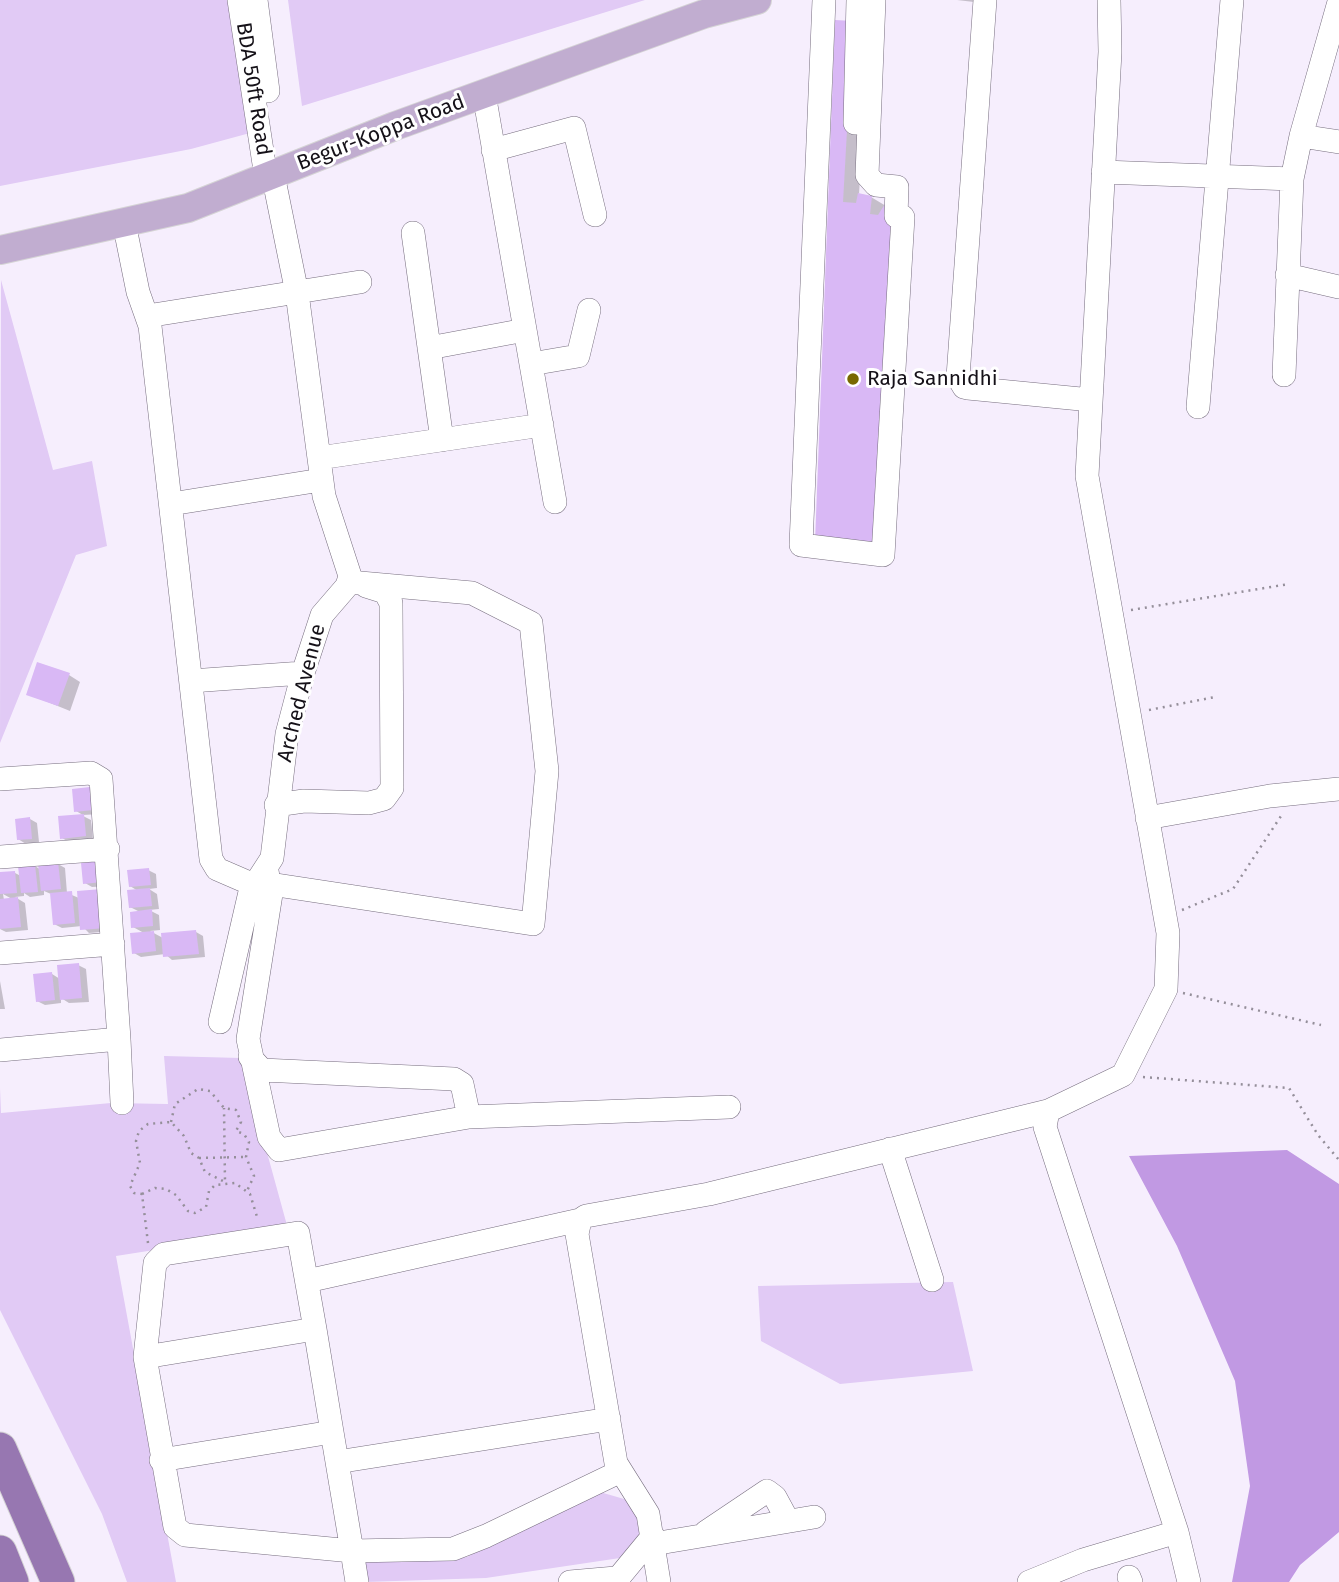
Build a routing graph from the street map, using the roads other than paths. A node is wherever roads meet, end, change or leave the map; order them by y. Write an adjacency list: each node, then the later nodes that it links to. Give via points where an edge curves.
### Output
1 (239, 0): 16 (street, BDA 50ft Road)
2 (256, 0): 16 (street, BDA 50ft Road)
3 (757, 0): 11 (main road, Begur-Koppa Road, via 704,14)
4 (824, 0): 17 (street, via 801,545 883,555 902,217 896,216 897,187 876,185)
5 (858, 0): 17 (street, via 853,173)
6 (874, 0): 17 (street)
7 (985, 0): 34 (street, via 958,377 968,388)
8 (1109, 0): 15 (street)
9 (1232, 0): 18 (street)
10 (1339, 2): 12 (street)
11 (484, 94): 14 (street); 16 (main road, Begur-Koppa Road)
12 (1301, 136): 13 (street); 19 (street)
13 (1339, 142)
14 (493, 149): 20 (street, via 574,128); 30 (street)
15 (1103, 172): 18 (street); 34 (street)
16 (273, 175): 21 (main road, Begur-Koppa Road, via 188,208); 27 (street)
17 (867, 175)
18 (1217, 176): 19 (street); 35 (street)
19 (1292, 180): 24 (street)
20 (595, 215)
21 (124, 223): 23 (main road, Begur-Koppa Road); 29 (street, via 138,292)
22 (413, 233): 31 (street)
23 (0, 250)
24 (1287, 275): 26 (street); 33 (street)
25 (360, 282): 27 (street)
26 (1339, 287)
27 (297, 293): 29 (street); 38 (street)
28 (589, 310): 32 (street, via 578,356)
29 (148, 316): 40 (street)
30 (525, 330): 31 (street); 32 (street)
31 (429, 348): 37 (street)
32 (531, 364): 36 (street)
33 (1284, 374)
34 (1091, 400): 47 (street, via 1087,476)
35 (1198, 407)
36 (542, 425): 37 (street); 39 (street)
37 (442, 440): 38 (street)
38 (320, 469): 40 (street); 41 (street)
39 (555, 502)
40 (171, 504): 43 (street)
41 (349, 582): 42 (street, Arched Avenue, via 322,615); 46 (street, via 385,592 391,603 392,788 384,799 369,803); 50 (street, via 471,593 531,623 547,771 533,923)
42 (303, 673): 43 (street); 46 (street, Arched Avenue)
43 (191, 681): 50 (street, via 211,859 217,869)
44 (0, 779): 48 (street, via 97,774 103,786)
45 (1339, 789): 47 (street)
46 (276, 805): 50 (street, Arched Avenue, via 272,858)
47 (1147, 818): 59 (street, via 1168,933 1166,989 1123,1075)
48 (108, 849): 49 (street); 51 (street)
49 (0, 857)
50 (264, 879): 53 (street); 56 (street, Arched Avenue)
51 (113, 944): 52 (street); 54 (street)
52 (0, 953)
53 (220, 1022)
54 (120, 1039): 55 (street); 57 (street)
55 (0, 1050)
56 (250, 1057): 60 (street, via 262,1070 454,1079 462,1084); 60 (street, Arched Avenue, via 269,1137 279,1150)
57 (122, 1103)
58 (729, 1107): 60 (street)
59 (1048, 1111): 61 (street); 75 (street, via 1045,1127)
60 (469, 1118)
61 (890, 1149): 62 (street); 63 (street)
62 (580, 1220): 64 (street); 67 (street, via 577,1234)
63 (932, 1280)
64 (307, 1281): 65 (street); 66 (street, via 299,1233 164,1254 155,1263)
65 (315, 1329): 66 (street); 68 (street)
66 (145, 1357): 70 (street)
67 (609, 1419): 71 (street); 72 (street)
68 (332, 1432): 70 (street); 71 (street)
69 (0, 1449): 82 (highway)
70 (161, 1460): 78 (street, via 174,1527 185,1535)
71 (337, 1462): 78 (street)
72 (619, 1472): 77 (street, via 643,1504); 78 (street, via 453,1549)
73 (814, 1517): 74 (street)
74 (788, 1521): 76 (street); 76 (street, via 775,1497 766,1491)
75 (1177, 1532): 86 (street, via 1083,1560); 87 (street)
76 (700, 1536): 77 (street)
77 (653, 1540): 80 (street); 85 (street)
78 (352, 1551): 83 (street)
79 (0, 1552): 81 (highway)
80 (615, 1580): 84 (street)
81 (12, 1582)
82 (58, 1582)
83 (357, 1582)
84 (570, 1582)
85 (659, 1582)
86 (1029, 1582)
87 (1189, 1582)

